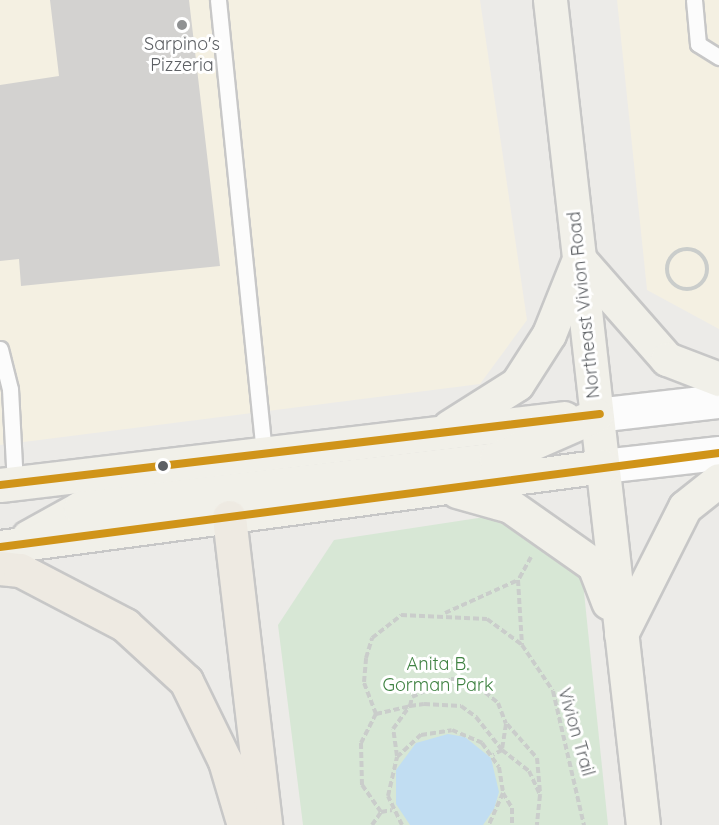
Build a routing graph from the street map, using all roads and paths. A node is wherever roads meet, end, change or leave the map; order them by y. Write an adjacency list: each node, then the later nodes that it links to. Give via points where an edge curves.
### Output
1 (218, 0): 13 (lane)
2 (550, 0): 5 (main road, Northeast Vivion Road)
3 (694, 0): 4 (lane, via 698,44)
4 (719, 57)
5 (579, 259): 8 (main road, via 667,359); 10 (main road, Northeast Vivion Road); 11 (main road, via 549,334 517,384)
6 (695, 287): 6 (path, via 707,273 705,260 696,251 677,251 668,274 682,288)
7 (0, 349): 16 (lane, via 10,389)
8 (719, 379)
9 (719, 401): 10 (main road)
10 (596, 414): 11 (main road); 14 (main road, Northeast Vivion Road); 20 (main road, via 496,459 80,508)
11 (438, 434): 13 (main road)
12 (719, 453): 14 (main road)
13 (264, 454): 16 (main road)
14 (603, 466): 17 (main road); 23 (main road, Northeast Vivion Road)
15 (719, 480): 23 (main road, via 685,507)
16 (8, 484)
17 (444, 488): 18 (main road); 23 (main road, via 510,506 594,565)
18 (230, 517): 20 (main road); 36 (highway)
19 (534, 551): 21 (path)
20 (4, 554): 35 (highway, via 20,570 125,625 186,681 225,761)
21 (518, 580): 22 (path); 24 (path)
22 (444, 613): 24 (path, via 487,619); 26 (path, via 400,615 372,638 364,682)
23 (621, 634): 43 (main road, Northeast Vivion Road)
24 (522, 645): 42 (path, Vivion Trail, via 553,691)
25 (410, 706): 26 (path); 27 (path, via 412,697 431,685 451,679 471,681 498,703); 28 (path, via 461,706 490,730); 30 (path, via 393,729)
26 (376, 714): 34 (path, via 360,743 358,764 362,785)
27 (506, 724): 28 (path); 32 (path, via 537,758)
28 (502, 750): 29 (path); 32 (path, via 529,771)
29 (493, 755): 30 (path, via 468,735 436,730 421,735); 31 (path)
30 (397, 757): 33 (path, via 388,783)
31 (503, 793): 39 (path); 40 (path, via 513,808)
32 (540, 795): 41 (path)
33 (392, 810): 34 (path); 38 (path)
34 (381, 812): 37 (path)
35 (244, 825)
36 (265, 825)
37 (372, 825)
38 (401, 825)
39 (489, 825)
40 (512, 825)
41 (537, 825)
42 (584, 825)
43 (643, 825)

